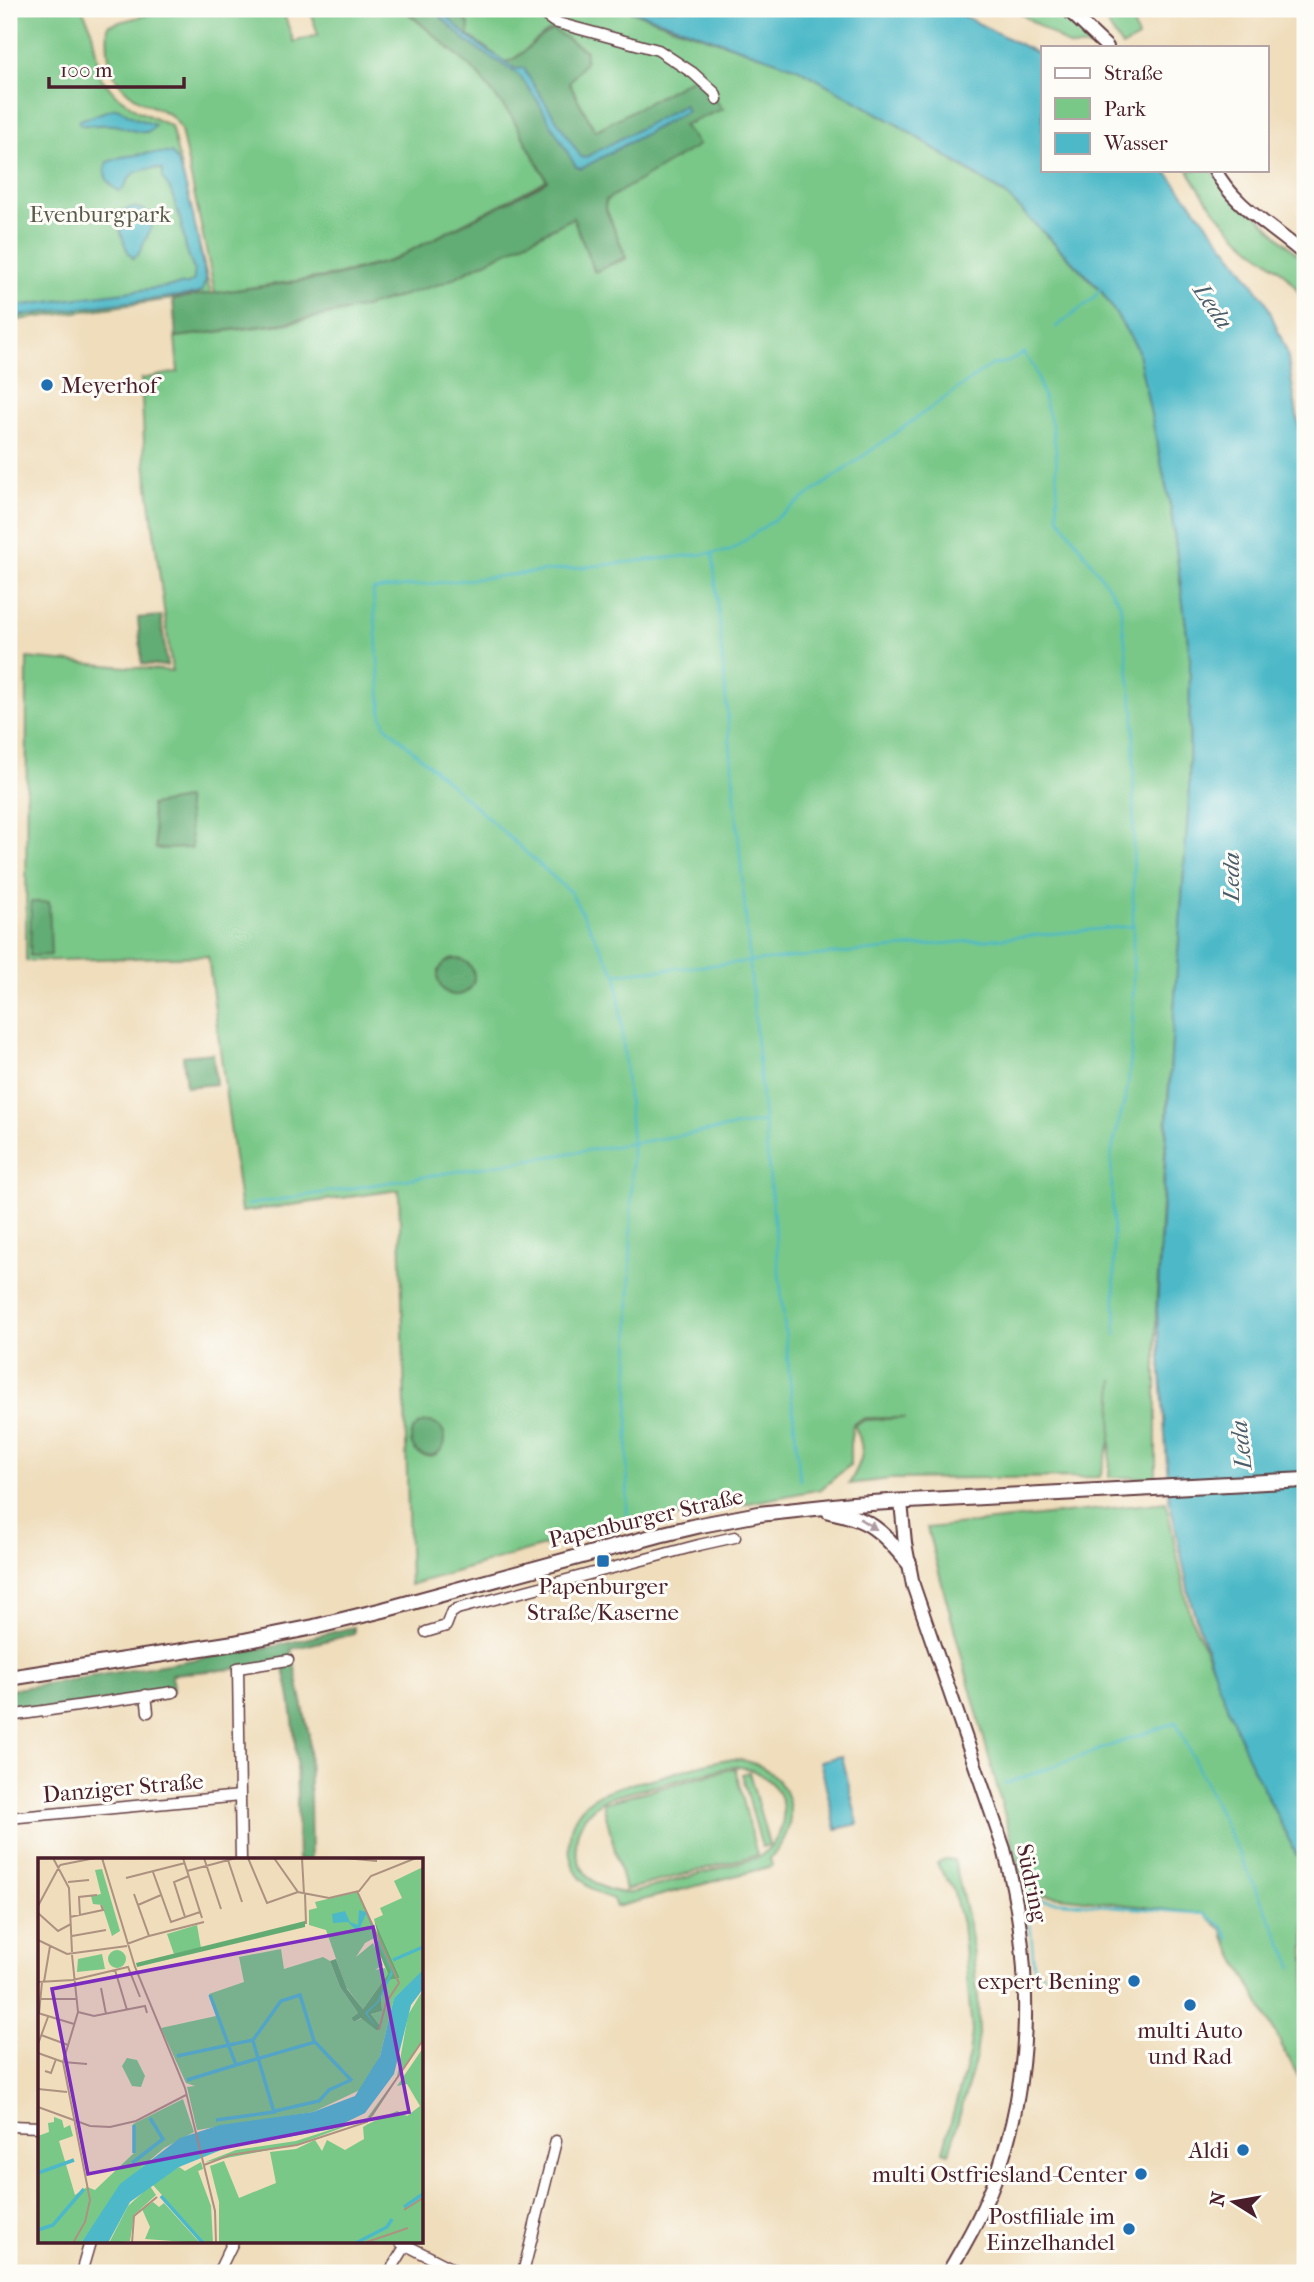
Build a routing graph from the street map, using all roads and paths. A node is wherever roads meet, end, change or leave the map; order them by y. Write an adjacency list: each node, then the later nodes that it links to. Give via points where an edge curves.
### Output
1 (536, 9): 4 (street, via 554,22 658,50 693,73)
2 (1067, 9): 3 (main road)
3 (1106, 46)
4 (717, 99)
5 (1216, 172): 6 (main road, via 1239,201)
6 (1305, 255)
7 (1305, 1480): 8 (main road, Papenburger Straße)
8 (901, 1502): 9 (main road, Papenburger Straße); 11 (main road, Südring)
9 (814, 1508): 11 (main road, one-way to 11, via 870,1523); 14 (main road, Papenburger Straße, via 701,1525 383,1610 234,1643)
10 (735, 1537): 12 (street, via 457,1609 446,1626)
11 (909, 1563): 34 (main road, Südring, via 1004,1849 1025,1959 1021,2068 1007,2143 984,2207)
12 (426, 1632)
13 (288, 1660): 19 (street, via 238,1668)
14 (9, 1678)
15 (173, 1692): 16 (street)
16 (146, 1695): 17 (street); 18 (street)
17 (148, 1712)
18 (9, 1716)
19 (240, 1796): 20 (street, Danziger Straße); 21 (street)
20 (9, 1818)
21 (241, 1858)
22 (9, 2126): 23 (street)
23 (38, 2127)
24 (556, 2141): 33 (street)
25 (89, 2244): 29 (street)
26 (232, 2244): 30 (street)
27 (403, 2244): 31 (street)
28 (405, 2244): 32 (street)
29 (81, 2273)
30 (218, 2273)
31 (389, 2273)
32 (461, 2273)
33 (523, 2273)
34 (948, 2273)

